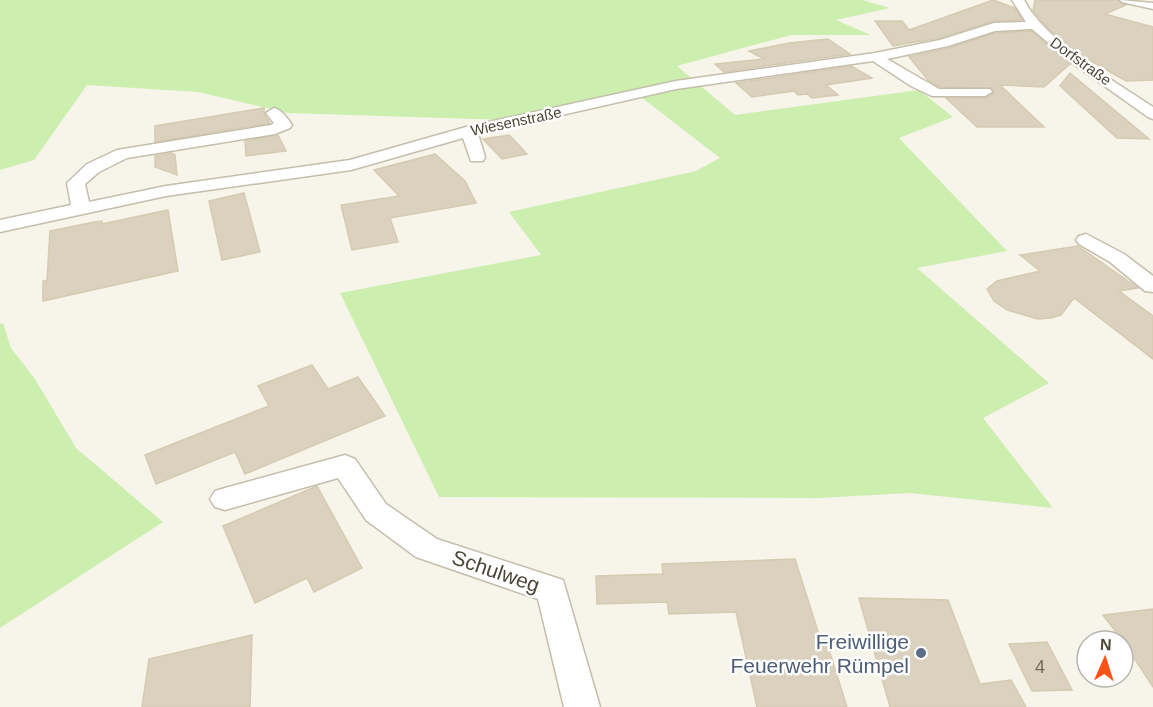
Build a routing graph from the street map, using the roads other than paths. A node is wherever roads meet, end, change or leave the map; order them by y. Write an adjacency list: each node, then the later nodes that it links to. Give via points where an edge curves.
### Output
1 (1018, 0): 4 (street, Dorfstraße, via 1022,12)
2 (1126, 0): 3 (street)
3 (1153, 6)
4 (1034, 25): 5 (street, Wiesenstraße, via 994,27 943,43); 7 (street, Dorfstraße)
5 (875, 57): 6 (street, via 937,93); 9 (street, Wiesenstraße, via 676,85)
6 (985, 92)
7 (1148, 107)
8 (274, 113): 11 (street, via 284,125 123,154 93,168 76,183)
9 (466, 132): 10 (street, via 472,137); 11 (street, Wiesenstraße, via 351,165 166,191)
10 (477, 157)
11 (81, 208): 12 (street, Wiesenstraße)
12 (0, 226)
13 (1086, 240): 14 (street)
14 (1153, 286)
15 (225, 499): 16 (street, Schulweg, via 345,466 376,512 427,548 552,590)
16 (582, 707)

